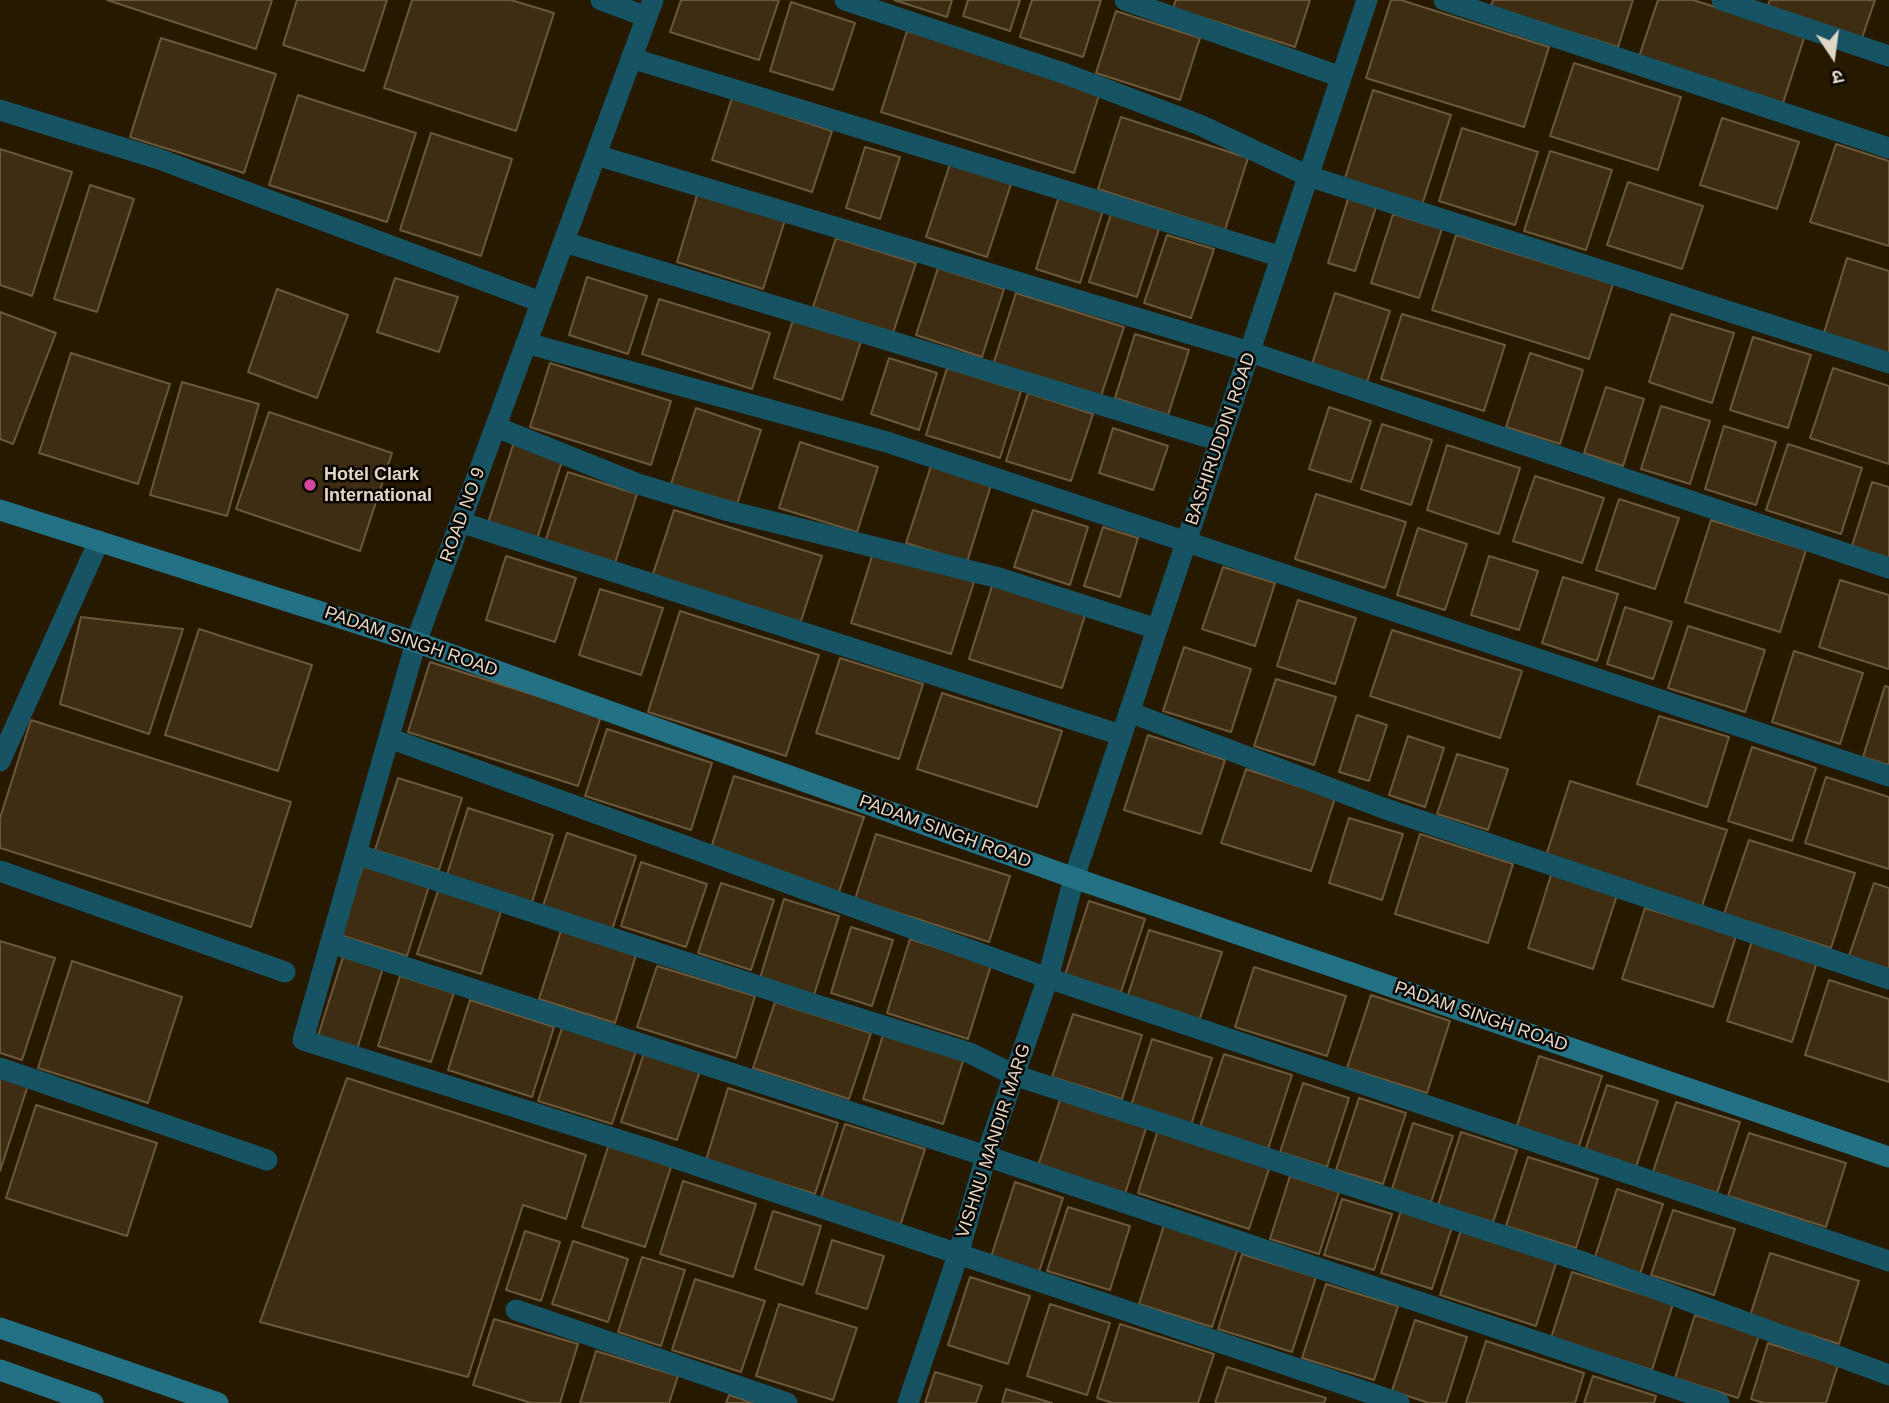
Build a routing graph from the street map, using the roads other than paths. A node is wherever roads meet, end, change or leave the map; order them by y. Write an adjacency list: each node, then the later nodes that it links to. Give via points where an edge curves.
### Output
1 (601, 0): 7 (street)
2 (845, 0): 14 (street, via 1164,111)
3 (1125, 0): 10 (street)
4 (1367, 0): 10 (street, BASHIRUDDIN ROAD)
5 (1444, 0): 12 (street)
6 (1722, 0): 8 (street)
7 (650, 8): 9 (street, ROAD NO 9)
8 (1889, 56)
9 (632, 58): 13 (street, ROAD NO 9); 16 (street)
10 (1341, 77): 14 (street, BASHIRUDDIN ROAD)
11 (0, 110): 17 (street, via 159,159)
12 (1889, 148)
13 (596, 155): 15 (street, ROAD NO 9); 19 (street)
14 (1308, 176): 16 (street, BASHIRUDDIN ROAD); 20 (street)
15 (564, 242): 17 (street, ROAD NO 9); 22 (street)
16 (1282, 257): 19 (street, BASHIRUDDIN ROAD)
17 (541, 302): 18 (street, ROAD NO 9)
18 (526, 343): 21 (street, ROAD NO 9); 26 (street, via 887,442)
19 (1250, 352): 22 (street, BASHIRUDDIN ROAD); 27 (street)
20 (1889, 363)
21 (496, 427): 24 (street, ROAD NO 9); 28 (street, via 638,484 999,578)
22 (1220, 441): 26 (street, BASHIRUDDIN ROAD)
23 (0, 510): 25 (street, PADAM SINGH ROAD)
24 (460, 522): 29 (street, ROAD NO 9); 31 (street)
25 (99, 541): 29 (street, PADAM SINGH ROAD); 33 (street)
26 (1186, 541): 28 (street, BASHIRUDDIN ROAD); 34 (street)
27 (1889, 568)
28 (1157, 629): 30 (street, BASHIRUDDIN ROAD)
29 (416, 642): 32 (street, ROAD NO 9); 37 (street, PADAM SINGH ROAD)
30 (1129, 712): 31 (street, BASHIRUDDIN ROAD); 41 (street, via 1383,808)
31 (1121, 735): 37 (street, BASHIRUDDIN ROAD)
32 (389, 738): 35 (street, ROAD NO 9); 40 (street)
33 (0, 761)
34 (1889, 776)
35 (356, 854): 38 (street, ROAD NO 9); 43 (street, via 970,1053)
36 (0, 871): 39 (street)
37 (1074, 878): 40 (street, VISHNU MANDIR MARG); 45 (street, PADAM SINGH ROAD)
38 (331, 943): 44 (street); 47 (street, ROAD NO 9, via 303,1040 651,1150)
39 (285, 972)
40 (1048, 978): 43 (street, VISHNU MANDIR MARG); 48 (street)
41 (1889, 979)
42 (0, 1068): 46 (street)
43 (1014, 1074): 44 (street, VISHNU MANDIR MARG); 52 (street, via 1580,1261)
44 (986, 1156): 47 (street, VISHNU MANDIR MARG); 59 (street)
45 (1889, 1157)
46 (267, 1160)
47 (958, 1255): 57 (street, VISHNU MANDIR MARG); 58 (street)
48 (1889, 1261)
49 (516, 1310): 56 (street)
50 (0, 1328): 53 (street)
51 (0, 1370): 54 (street)
52 (1889, 1375)
53 (195, 1399): 55 (street)
54 (93, 1403)
55 (218, 1403)
56 (787, 1403)
57 (908, 1403)
58 (1399, 1403)
59 (1719, 1403)

